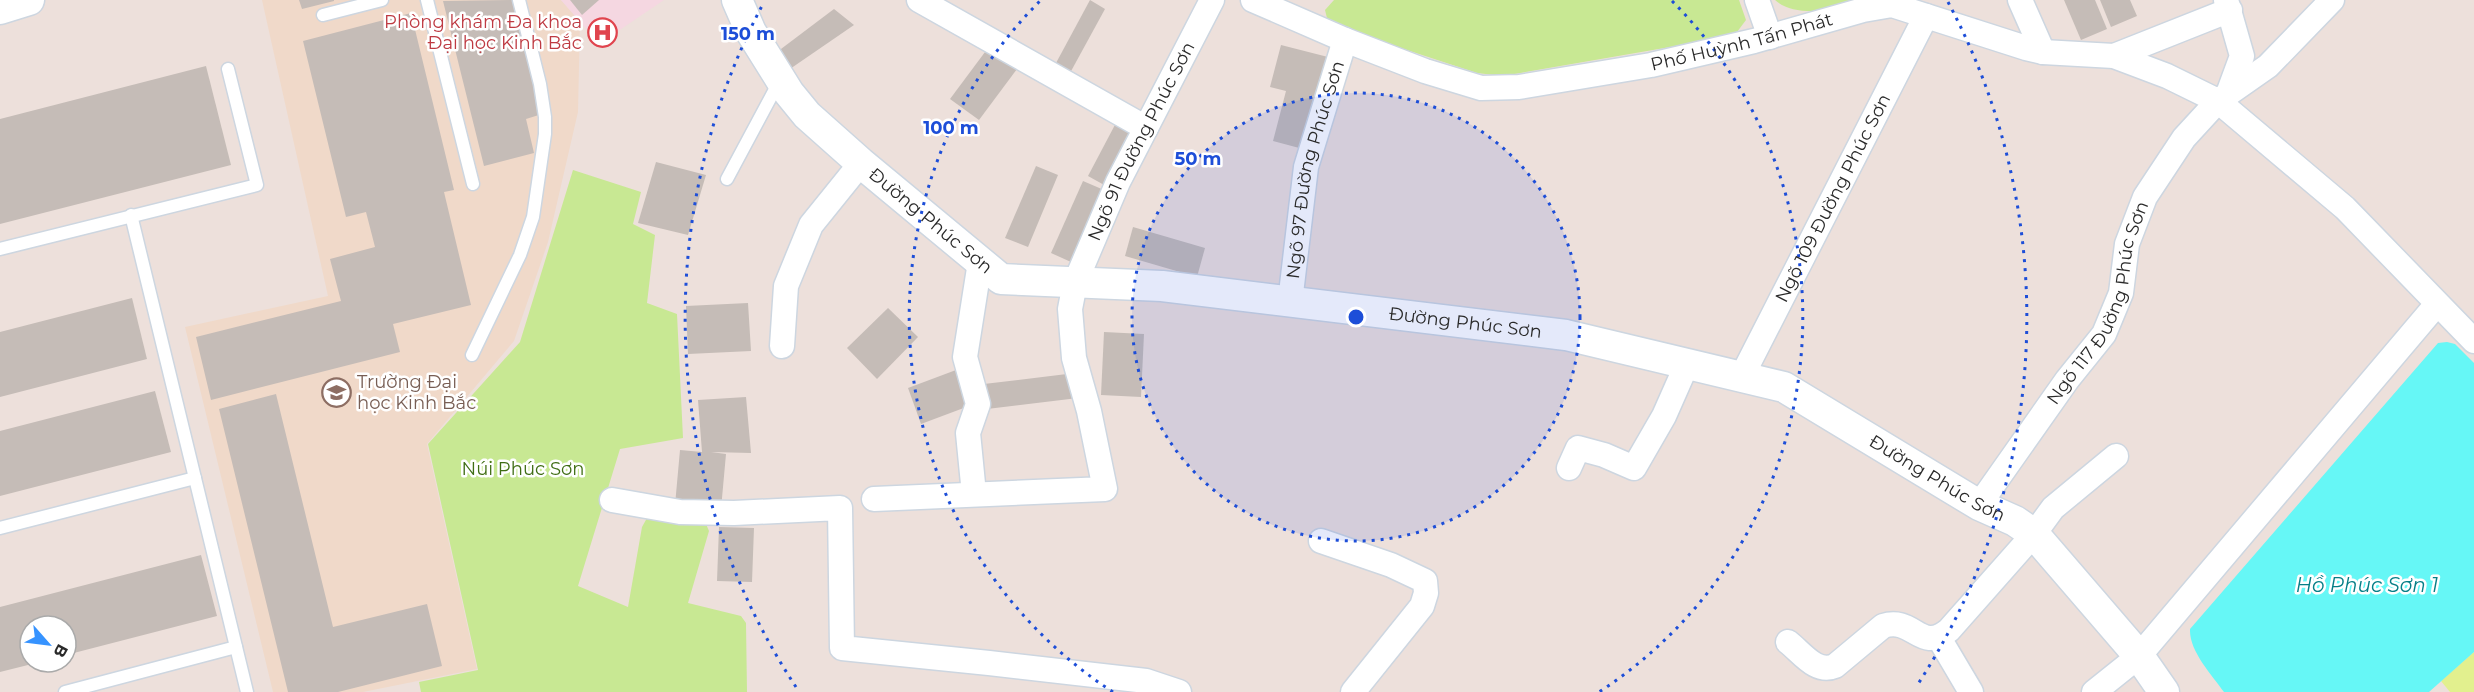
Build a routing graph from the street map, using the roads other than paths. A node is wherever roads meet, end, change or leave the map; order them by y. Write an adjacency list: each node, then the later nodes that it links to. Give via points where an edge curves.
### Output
1 (29, 0): 14 (street)
2 (382, 0): 15 (lane)
3 (427, 0): 27 (lane)
4 (519, 0): 36 (lane, via 545,117 542,161 533,217 520,255)
5 (736, 0): 22 (street, Đường Phúc Sơn, via 750,32)
6 (919, 0): 24 (street)
7 (1212, 0): 24 (street, Ngõ 91 Đường Phúc Sơn)
8 (1757, 0): 17 (street)
9 (2020, 0): 19 (street)
10 (2332, 0): 23 (street, via 2268,66)
11 (1268, 2): 18 (street, Phố Huỳnh Tấn Phát)
12 (1889, 3): 16 (street, Phố Huỳnh Tấn Phát); 17 (street, Phố Huỳnh Tấn Phát)
13 (2228, 5): 20 (street); 23 (street, via 2242,56)
14 (0, 9)
15 (323, 15)
16 (1926, 16): 19 (street, Phố Huỳnh Tấn Phát); 38 (street, Ngõ 109 Đường Phúc Sơn)
17 (1770, 37): 18 (street, Phố Huỳnh Tấn Phát, via 1651,64 1499,88 1481,88 1425,71)
18 (1345, 40): 32 (street, Ngõ 97 Đường Phúc Sơn, via 1306,167)
19 (2043, 52): 20 (street, Phố Huỳnh Tấn Phát)
20 (2114, 56): 23 (street, Phố Huỳnh Tấn Phát)
21 (228, 69): 28 (lane, via 257,185)
22 (780, 79): 25 (street, Đường Phúc Sơn, via 807,115); 26 (lane)
23 (2223, 98): 33 (street, Phố Huỳnh Tấn Phát, via 2345,208); 45 (street, Ngõ 117 Đường Phúc Sơn, via 2184,138 2145,197 2127,244 2121,293 2104,334)
24 (1146, 128): 31 (street, Ngõ 91 Đường Phúc Sơn)
25 (861, 163): 30 (street, Đường Phúc Sơn); 35 (street, via 811,225 786,286)
26 (727, 179)
27 (472, 184)
28 (131, 215): 29 (lane); 41 (lane)
29 (0, 249)
30 (980, 262): 31 (street, Đường Phúc Sơn, via 1001,279); 42 (street, via 965,357 978,404 968,433)
31 (1075, 282): 32 (street, Đường Phúc Sơn, via 1162,286); 42 (street, Ngõ 91 Đường Phúc Sơn, via 1070,309 1074,358 1105,489)
32 (1290, 302): 37 (street, Đường Phúc Sơn, via 1566,335)
33 (2437, 304): 34 (street, Phố Huỳnh Tấn Phát); 52 (street)
34 (2474, 341)
35 (782, 346)
36 (472, 355)
37 (1687, 364): 38 (street, Đường Phúc Sơn); 40 (street, via 1664,416 1634,468 1578,448)
38 (1742, 378): 45 (street, Đường Phúc Sơn, via 1784,387)
39 (2116, 456): 47 (street, via 2053,508)
40 (1569, 468)
41 (195, 478): 46 (lane); 51 (lane)
42 (974, 494): 43 (street)
43 (874, 499)
44 (612, 500): 55 (street, via 680,512 840,507 842,648 1146,681)
45 (1980, 505): 47 (street, Đường Phúc Sơn)
46 (0, 528)
47 (2034, 534): 49 (street); 52 (street, Đường Phúc Sơn)
48 (1321, 541): 56 (street, via 1425,581 1422,606)
49 (1939, 638): 50 (street, via 1925,638 1902,624 1892,623 1828,669 1818,668); 57 (street)
50 (1788, 642)
51 (237, 647): 53 (lane); 54 (lane)
52 (2139, 656): 58 (street); 59 (street, Đường Phúc Sơn)
53 (65, 692)
54 (247, 692)
55 (1179, 692)
56 (1353, 692)
57 (1971, 692)
58 (2094, 692)
59 (2164, 692)

